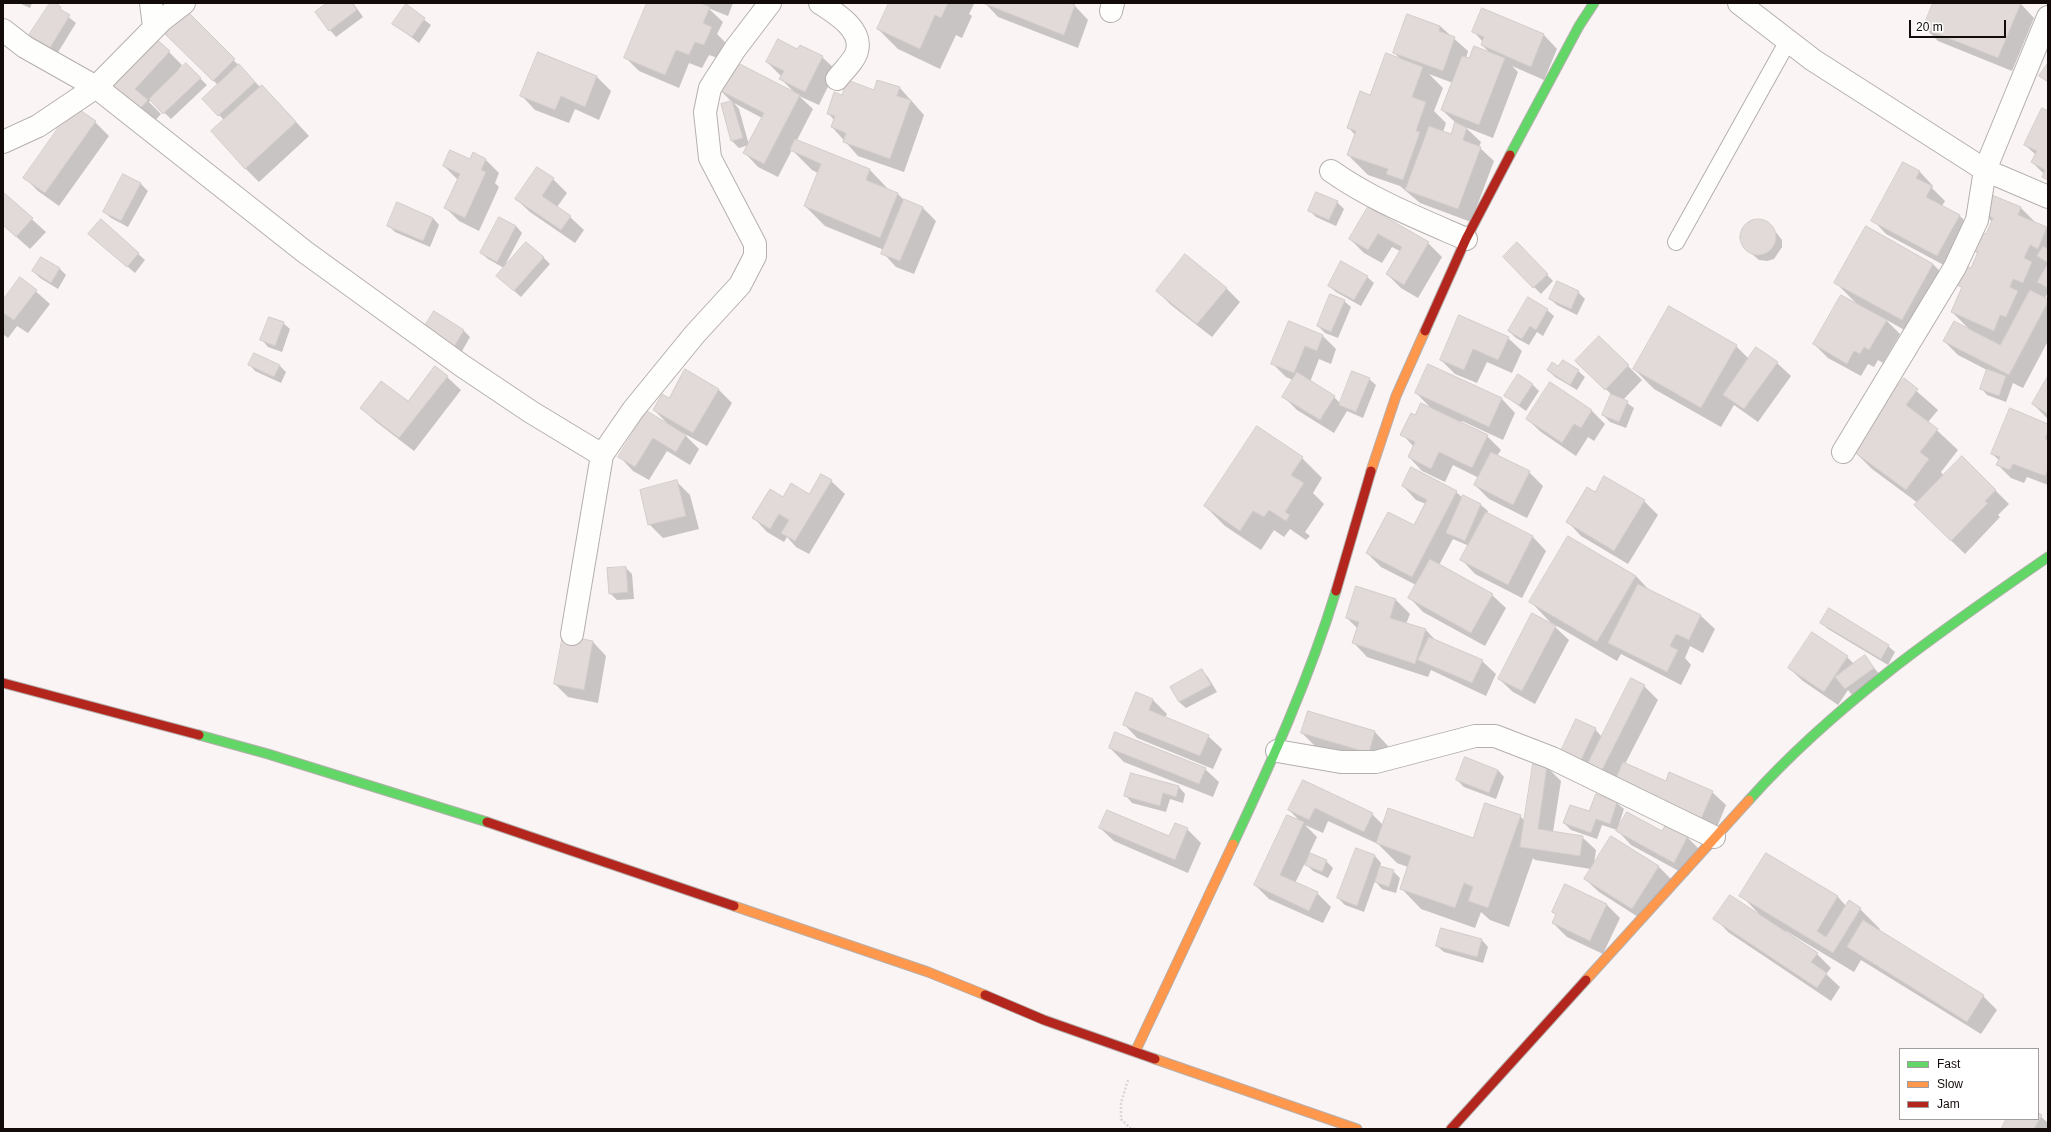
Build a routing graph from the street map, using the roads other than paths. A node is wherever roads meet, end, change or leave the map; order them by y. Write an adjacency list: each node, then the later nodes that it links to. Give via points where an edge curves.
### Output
1 (151, 3): 8 (street)
2 (184, 3): 8 (street)
3 (770, 3): 20 (street, via 734,49 710,88 705,112 710,158 755,244 752,265 740,285 695,334 633,410)
4 (820, 3): 11 (street, via 844,21 859,41 857,52)
5 (1594, 3): 17 (street, via 1579,26)
6 (1739, 3): 10 (street)
7 (2048, 17): 14 (street)
8 (154, 27): 12 (street)
9 (3, 30): 12 (street, via 26,48)
10 (1788, 41): 14 (street, via 1813,60); 18 (lane)
11 (837, 79)
12 (96, 87): 13 (street, via 38,126); 20 (street, via 305,252 468,369 531,412)
13 (3, 142)
14 (1985, 170): 16 (street); 19 (street, via 1977,220 1955,267)
15 (1331, 171): 17 (street, via 1350,184)
16 (2048, 197)
17 (1466, 239): 24 (street, via 1396,396 1321,640)
18 (1676, 242)
19 (1843, 452)
20 (602, 455): 22 (street)
21 (2048, 557): 25 (street, via 1934,636 1867,689 1781,764)
22 (572, 634)
23 (3, 683): 26 (street, via 268,754 517,832 928,972 1044,1020)
24 (1277, 751): 25 (street, via 1341,762 1376,762 1476,736 1495,736 1573,768); 26 (street)
25 (1714, 837): 28 (street)
26 (1136, 1050): 27 (street)
27 (1357, 1129)
28 (1451, 1129)

